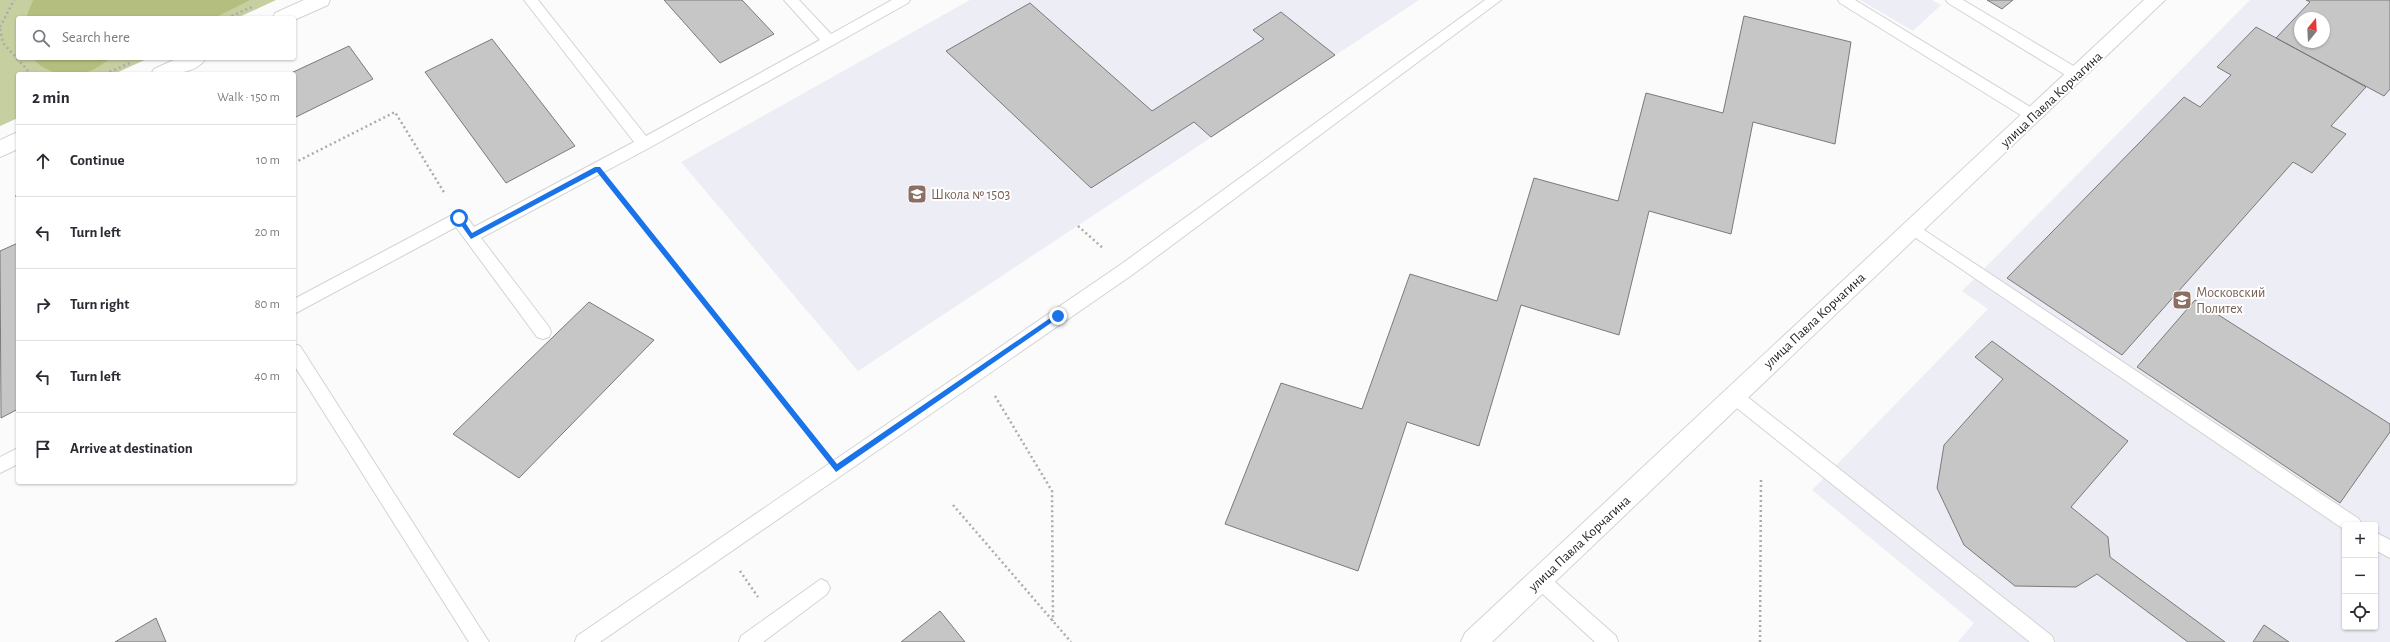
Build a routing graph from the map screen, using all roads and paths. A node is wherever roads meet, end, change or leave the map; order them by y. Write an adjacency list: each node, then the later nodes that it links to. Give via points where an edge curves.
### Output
1 (14, 0): 13 (path)
2 (321, 0): 12 (street)
3 (531, 0): 25 (lane)
4 (791, 0): 14 (lane)
5 (903, 0): 14 (lane)
6 (1494, 0): 35 (lane, via 1132,265)
7 (1845, 0): 23 (lane)
8 (1953, 0): 22 (lane)
9 (2156, 0): 22 (street, улица Павла Корчагина)
10 (260, 3): 11 (path)
11 (231, 16)
12 (286, 16)
13 (0, 28): 15 (path, via 3,44)
14 (829, 41): 25 (lane)
15 (16, 58)
16 (18, 60): 19 (path)
17 (192, 60): 21 (street)
18 (133, 61): 20 (path)
19 (29, 72)
20 (109, 72)
21 (165, 72)
22 (2077, 75): 23 (street, улица Павла Корчагина)
23 (2032, 115): 30 (street, улица Павла Корчагина)
24 (16, 141): 26 (street)
25 (644, 144): 28 (lane)
26 (0, 149)
27 (296, 162): 29 (path, via 395,112)
28 (598, 169): 31 (lane); 39 (path)
29 (459, 218): 31 (lane); 32 (lane)
30 (1912, 228): 36 (street, улица Павла Корчагина); 42 (lane)
31 (471, 236): 33 (lane)
32 (296, 306)
33 (543, 332)
34 (296, 354): 50 (lane)
35 (979, 370): 39 (lane); 48 (path, via 1052,491)
36 (1734, 396): 46 (street, улица Павла Корчагина); 57 (lane)
37 (16, 457): 38 (lane)
38 (0, 465)
39 (836, 469): 44 (lane)
40 (1761, 478): 56 (path)
41 (953, 505): 48 (path)
42 (2349, 522)
43 (2378, 542): 45 (lane)
44 (723, 547): 49 (path); 51 (lane)
45 (2390, 550)
46 (1540, 580): 54 (street, улица Павла Корчагина); 55 (lane)
47 (821, 588): 49 (lane)
48 (1053, 621): 53 (path)
49 (776, 622): 52 (lane)
50 (480, 642)
51 (584, 642)
52 (748, 642)
53 (1071, 642)
54 (1474, 642)
55 (1609, 642)
56 (1760, 642)
57 (2045, 642)

